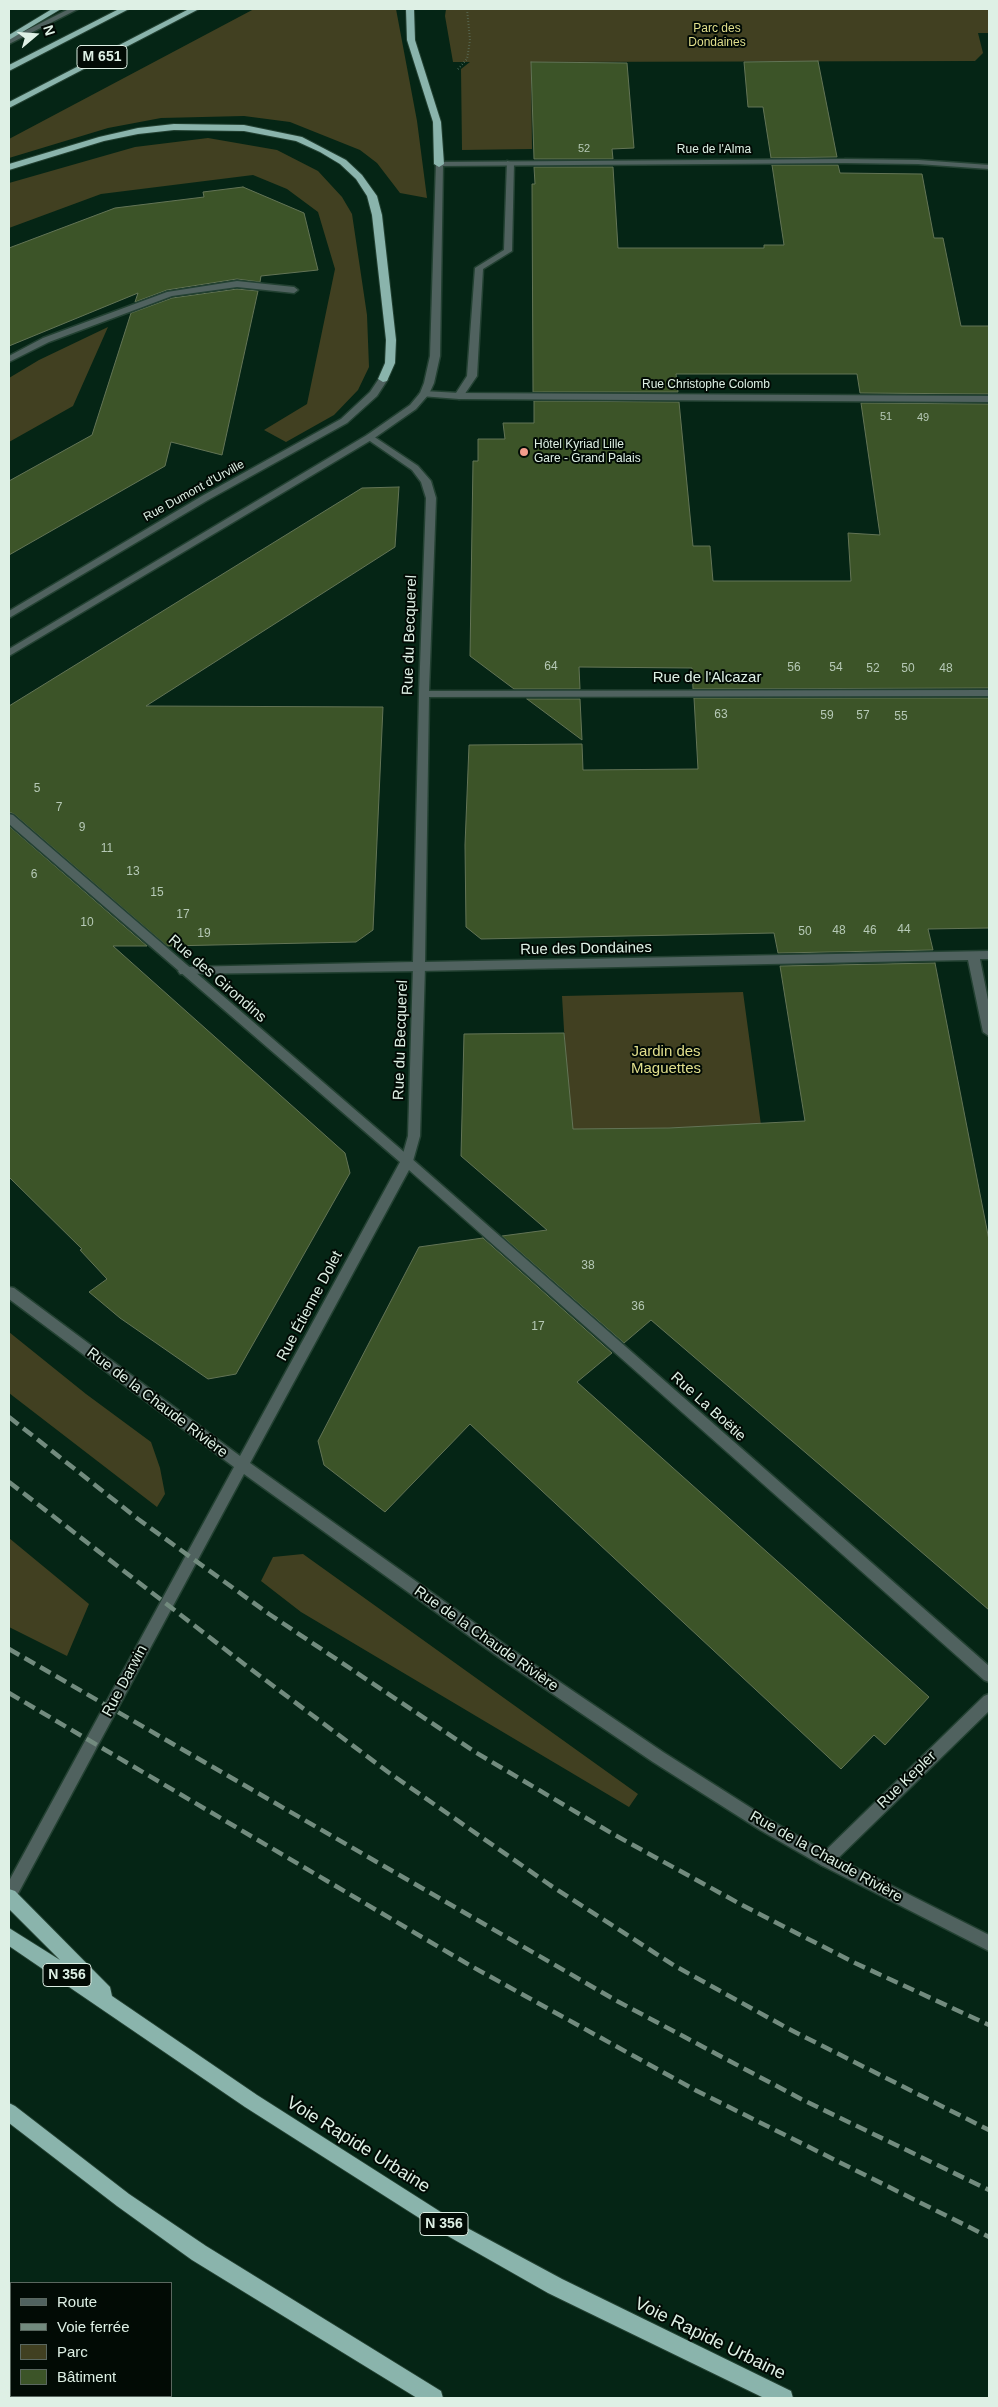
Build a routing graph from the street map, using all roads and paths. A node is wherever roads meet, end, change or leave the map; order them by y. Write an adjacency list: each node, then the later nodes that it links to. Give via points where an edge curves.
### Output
1 (57, 9): 7 (highway)
2 (74, 9): 8 (street)
3 (125, 9): 9 (highway, M 651)
4 (195, 9): 11 (highway, M 651)
5 (410, 9): 12 (highway, via 411,40 437,122)
6 (467, 9): 10 (path, via 470,40 467,59)
7 (9, 38)
8 (9, 42)
9 (9, 68)
10 (458, 70)
11 (9, 105)
12 (439, 164): 13 (street, Rue de l'Alma); 19 (street, via 435,356)
13 (510, 164): 15 (street, Rue de l'Alma, via 900,161); 20 (street, via 508,251 479,268 472,376)
14 (9, 167): 18 (highway, via 102,139 174,127 244,128 299,139 323,150 359,177 372,196 377,215 391,340 390,363)
15 (989, 167)
16 (294, 290): 17 (street, via 237,284 170,294 46,340)
17 (9, 359)
18 (383, 380): 23 (street, Rue Dumont d'Urville, via 374,394 344,421 205,498)
19 (424, 394): 20 (street, Rue Christophe Colomb); 22 (street, via 413,407)
20 (459, 396): 21 (street, Rue Christophe Colomb)
21 (989, 399)
22 (370, 437): 24 (street); 26 (street, Rue du Becquerel, via 415,468 426,482 431,498)
23 (9, 615)
24 (9, 653)
25 (989, 692): 26 (street, Rue de l'Alcazar)
26 (424, 694): 30 (street, Rue du Becquerel)
27 (9, 818): 31 (street, Rue des Girondins)
28 (989, 955): 29 (street, Rue des Dondaines)
29 (973, 956): 30 (street, Rue des Dondaines); 32 (street)
30 (419, 968): 31 (street, Rue des Dondaines); 33 (street, Rue du Becquerel, via 414,1136)
31 (184, 971): 33 (street, Rue des Girondins)
32 (989, 1032)
33 (407, 1161): 35 (street, Rue Étienne Dolet); 36 (street, Rue La Boëtie)
34 (9, 1292): 35 (street, Rue de la Chaude Rivière)
35 (242, 1466): 38 (street, Rue de la Chaude Rivière, via 598,1717 710,1792); 39 (street, Rue Darwin)
36 (989, 1676)
37 (989, 1701): 38 (street, Rue Kepler)
38 (826, 1860): 41 (street, Rue de la Chaude Rivière)
39 (9, 1897): 42 (highway)
40 (9, 1936): 42 (highway, Voie Rapide Urbaine / N 356)
41 (989, 1943)
42 (126, 2014): 45 (highway, Voie Rapide Urbaine / N 356, via 251,2102 452,2229 572,2295)
43 (9, 2112): 44 (highway, via 123,2200 199,2253)
44 (434, 2398)
45 (784, 2398)

